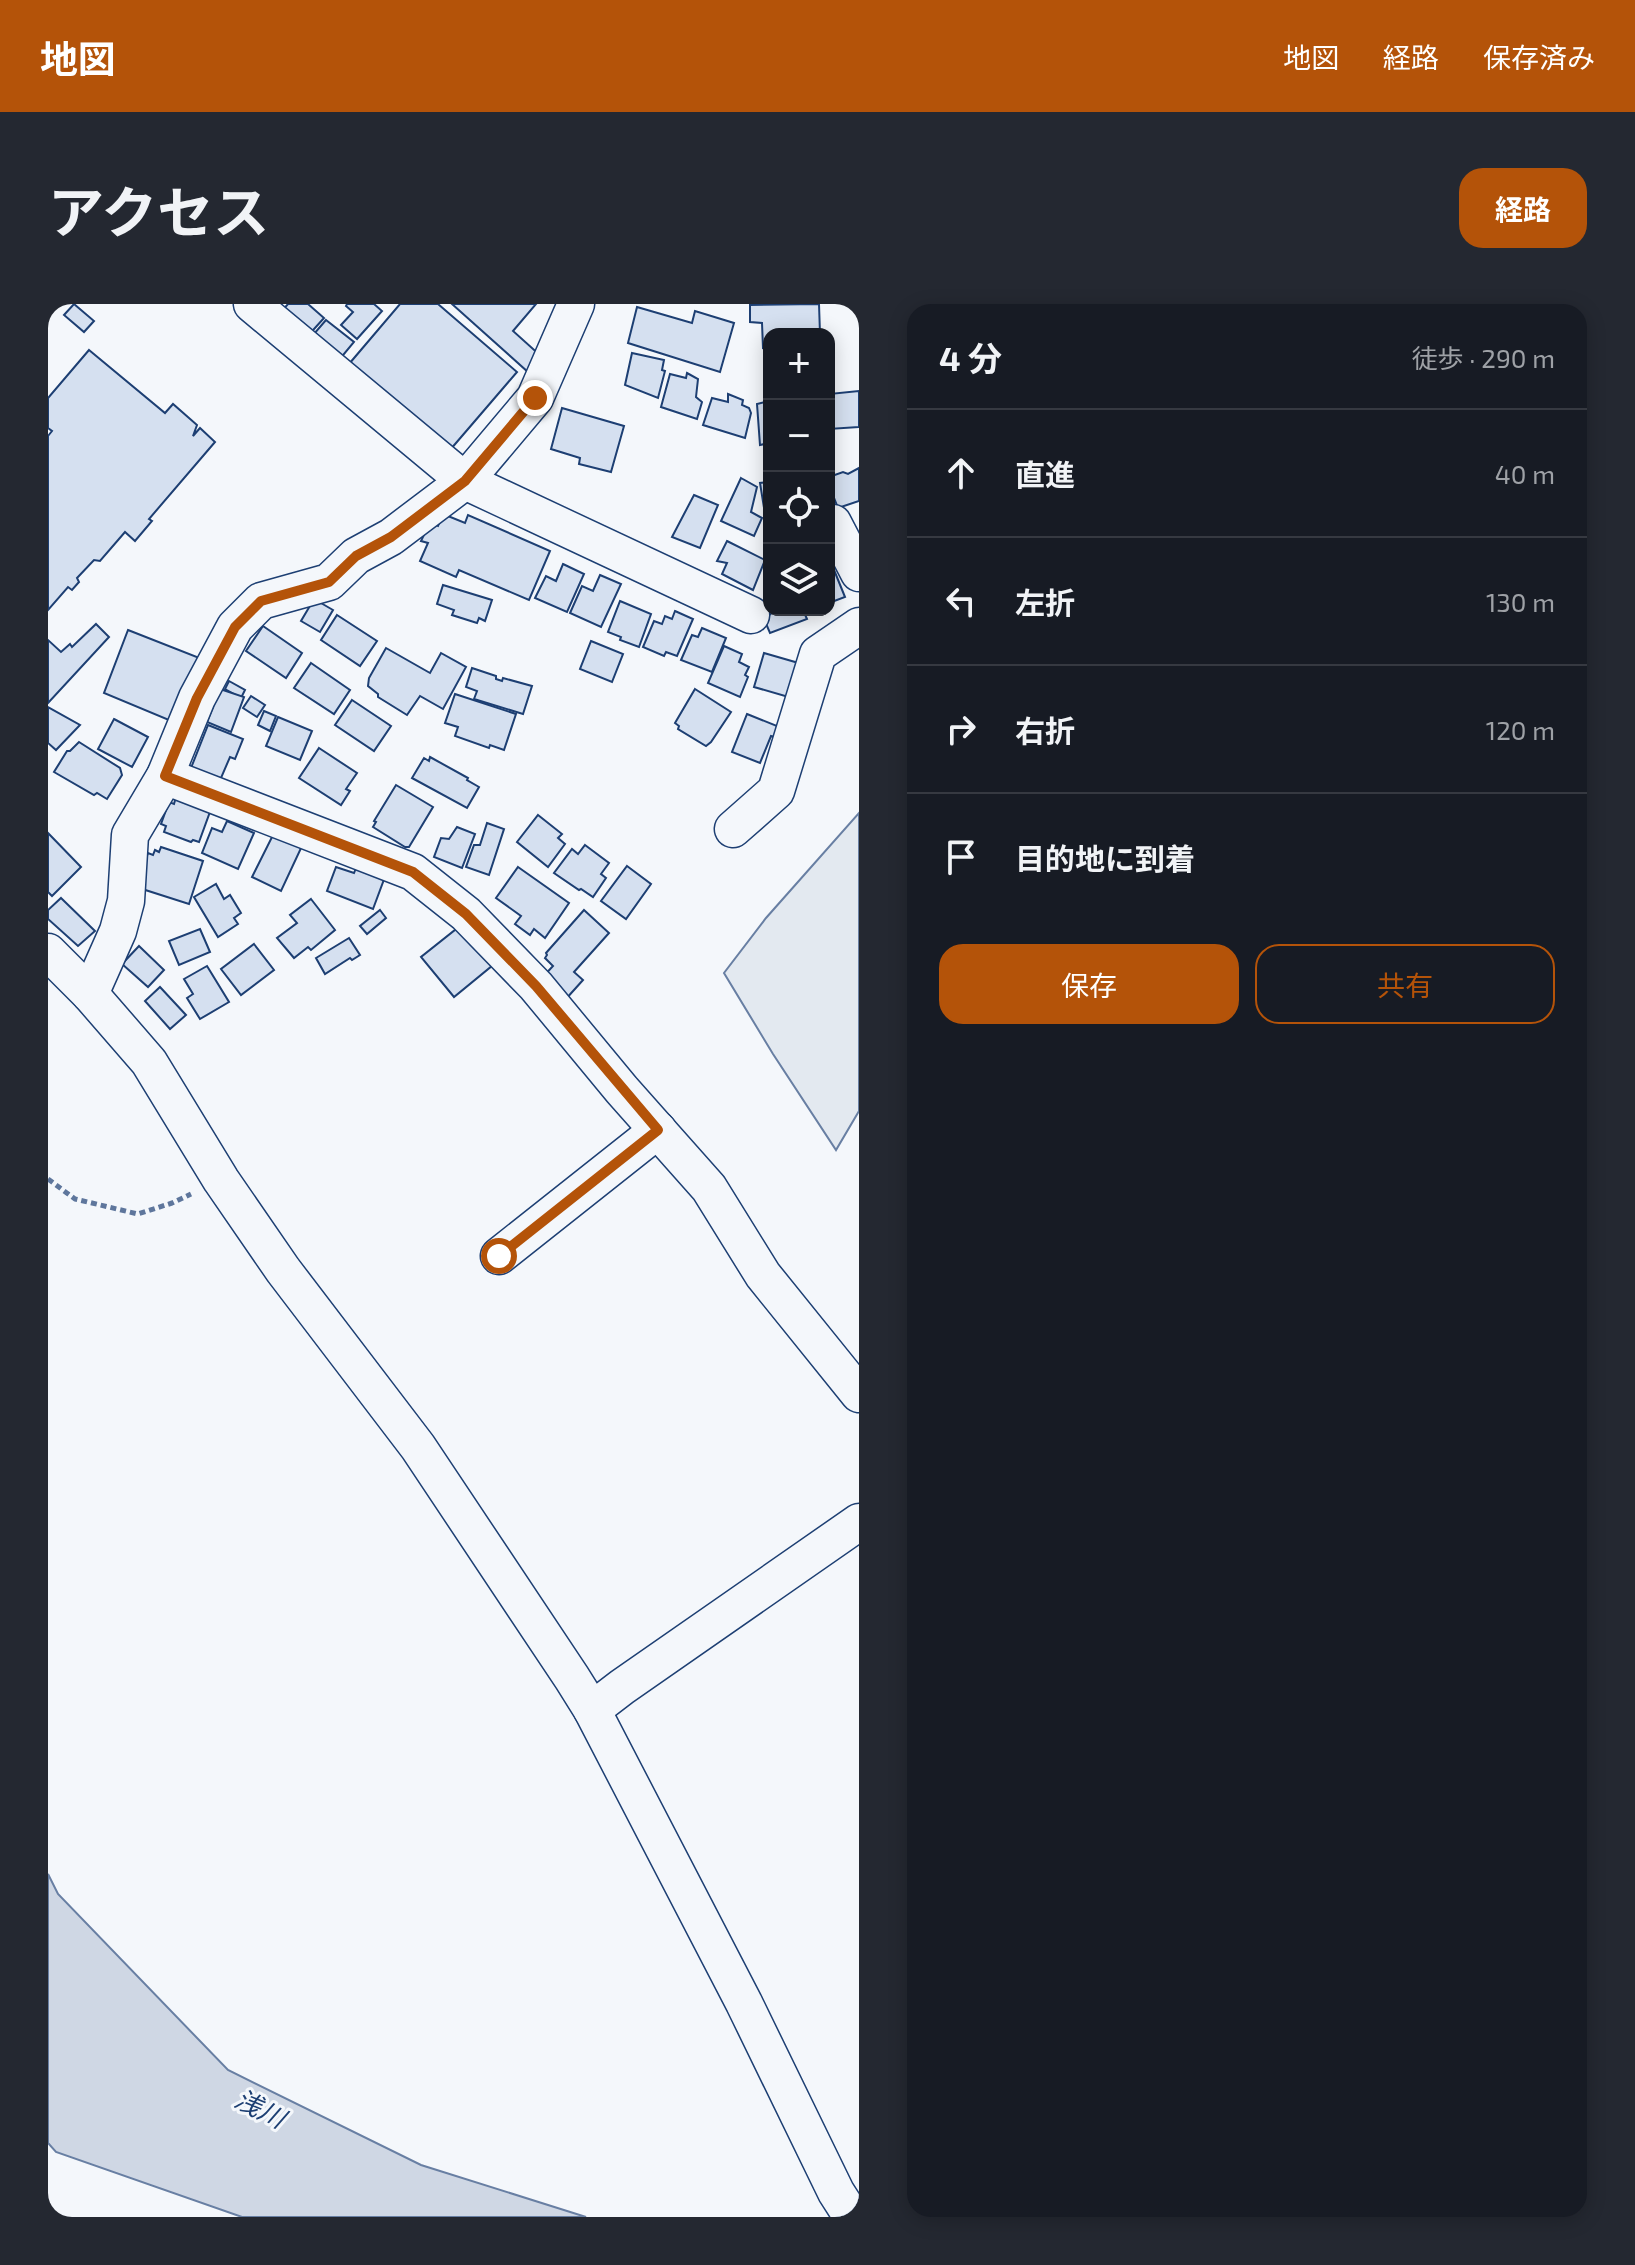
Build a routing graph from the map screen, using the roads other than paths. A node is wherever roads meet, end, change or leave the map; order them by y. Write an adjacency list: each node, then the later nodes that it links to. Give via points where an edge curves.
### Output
1 (252, 304): 3 (street)
2 (576, 304): 3 (street, via 535,398)
3 (465, 481): 6 (street); 8 (street, via 391,537 356,556 329,582 261,601 235,627 197,698)
4 (835, 527): 5 (street)
5 (859, 573)
6 (751, 615)
7 (859, 626): 9 (street, via 818,654 776,791)
8 (165, 776): 11 (street, via 130,835 126,901); 12 (street, via 413,872 466,914 536,986)
9 (733, 829)
10 (48, 952): 11 (street)
11 (90, 994): 16 (street, via 149,1062 221,1180 418,1447)
12 (658, 1130): 13 (street); 14 (street, via 709,1188 763,1275)
13 (499, 1256)
14 (859, 1394)
15 (859, 1522): 16 (street)
16 (592, 1710): 17 (street)
17 (852, 2217)

